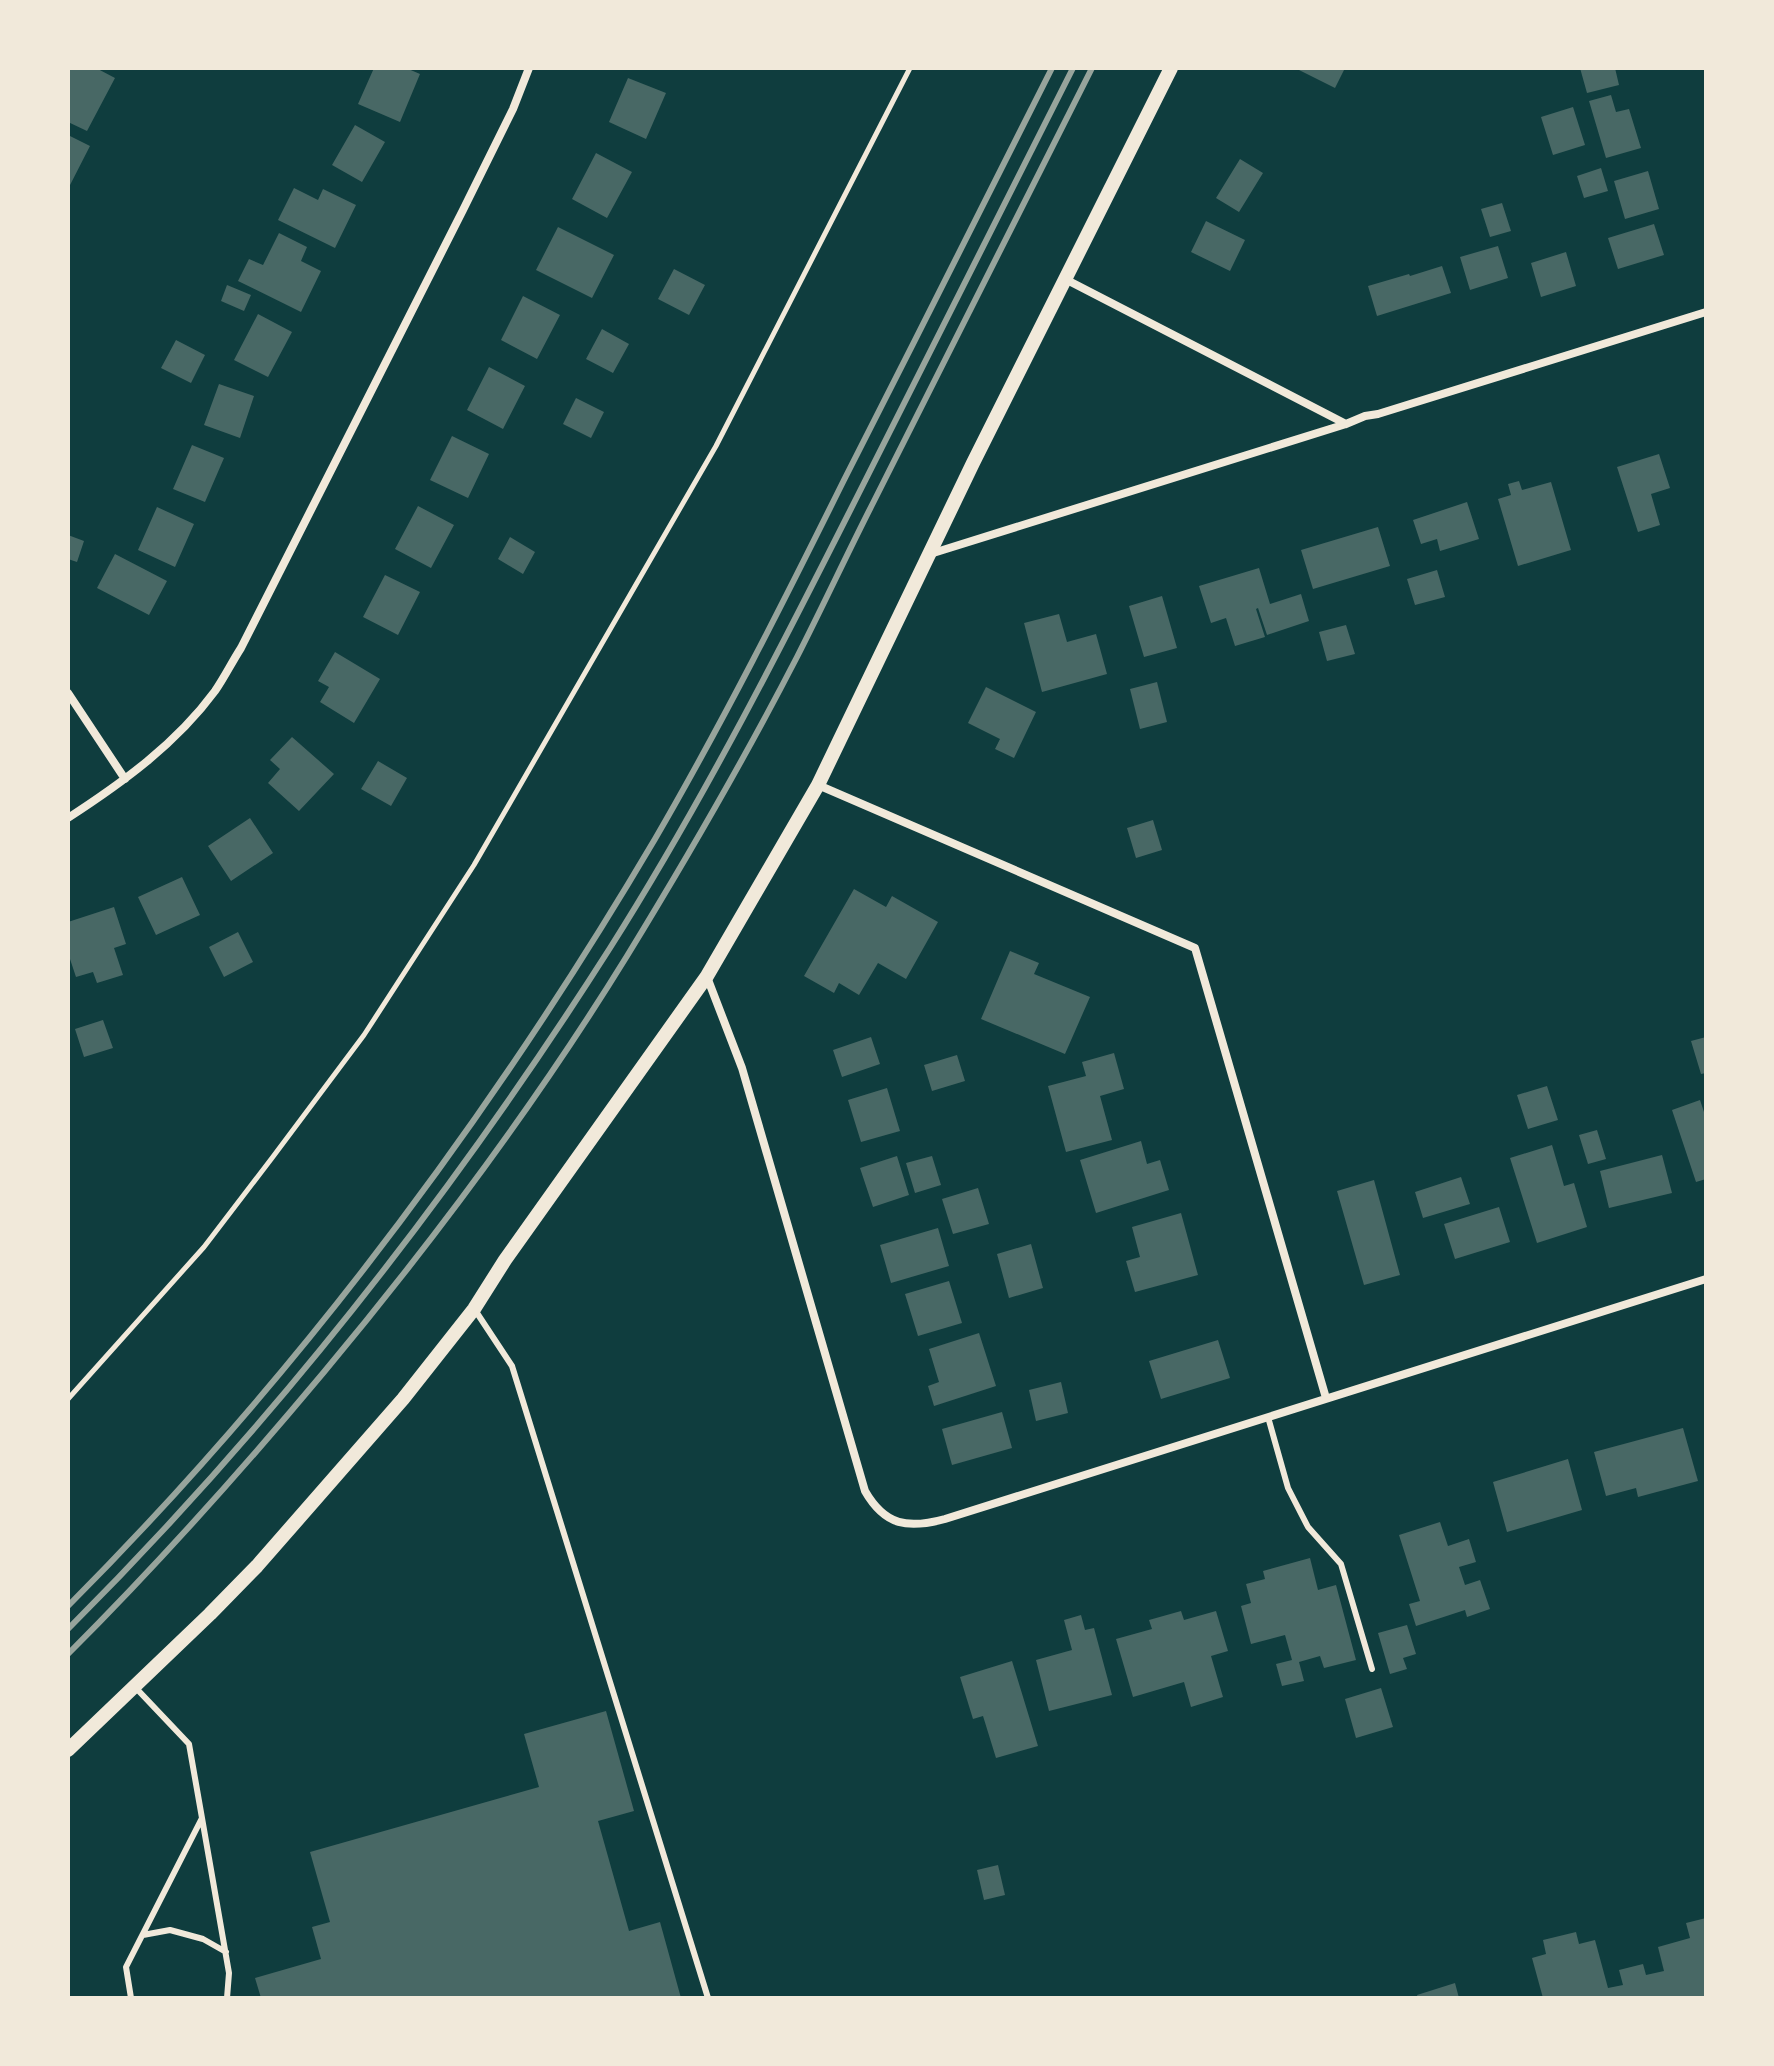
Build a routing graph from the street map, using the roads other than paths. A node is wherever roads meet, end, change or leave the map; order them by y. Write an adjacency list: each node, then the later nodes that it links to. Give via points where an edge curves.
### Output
1 (529, 68): 8 (street, via 463,210 241,648 182,731)
2 (1171, 68): 3 (street)
3 (1064, 278): 5 (street); 6 (street)
4 (1706, 312): 5 (street)
5 (1346, 424): 6 (street)
6 (930, 554): 9 (street)
7 (68, 693): 8 (street)
8 (125, 779): 10 (street)
9 (818, 785): 11 (street); 14 (street, via 1195,948)
10 (68, 818)
11 (707, 976): 13 (street); 15 (street, via 742,1068 865,1491 882,1514 912,1524 945,1519)
12 (1706, 1279): 14 (street)
13 (474, 1309): 17 (street, via 257,1566); 24 (lane, via 512,1366)
14 (1326, 1398): 15 (street)
15 (1268, 1417): 16 (lane, via 1288,1488 1308,1527 1341,1564)
16 (1372, 1669)
17 (134, 1686): 18 (street); 19 (lane, via 189,1744)
18 (68, 1750)
19 (202, 1818): 20 (lane); 21 (lane)
20 (142, 1935): 21 (lane, via 170,1930); 22 (lane, via 126,1967)
21 (226, 1952): 23 (lane)
22 (131, 1998)
23 (227, 1998)
24 (708, 1998)

